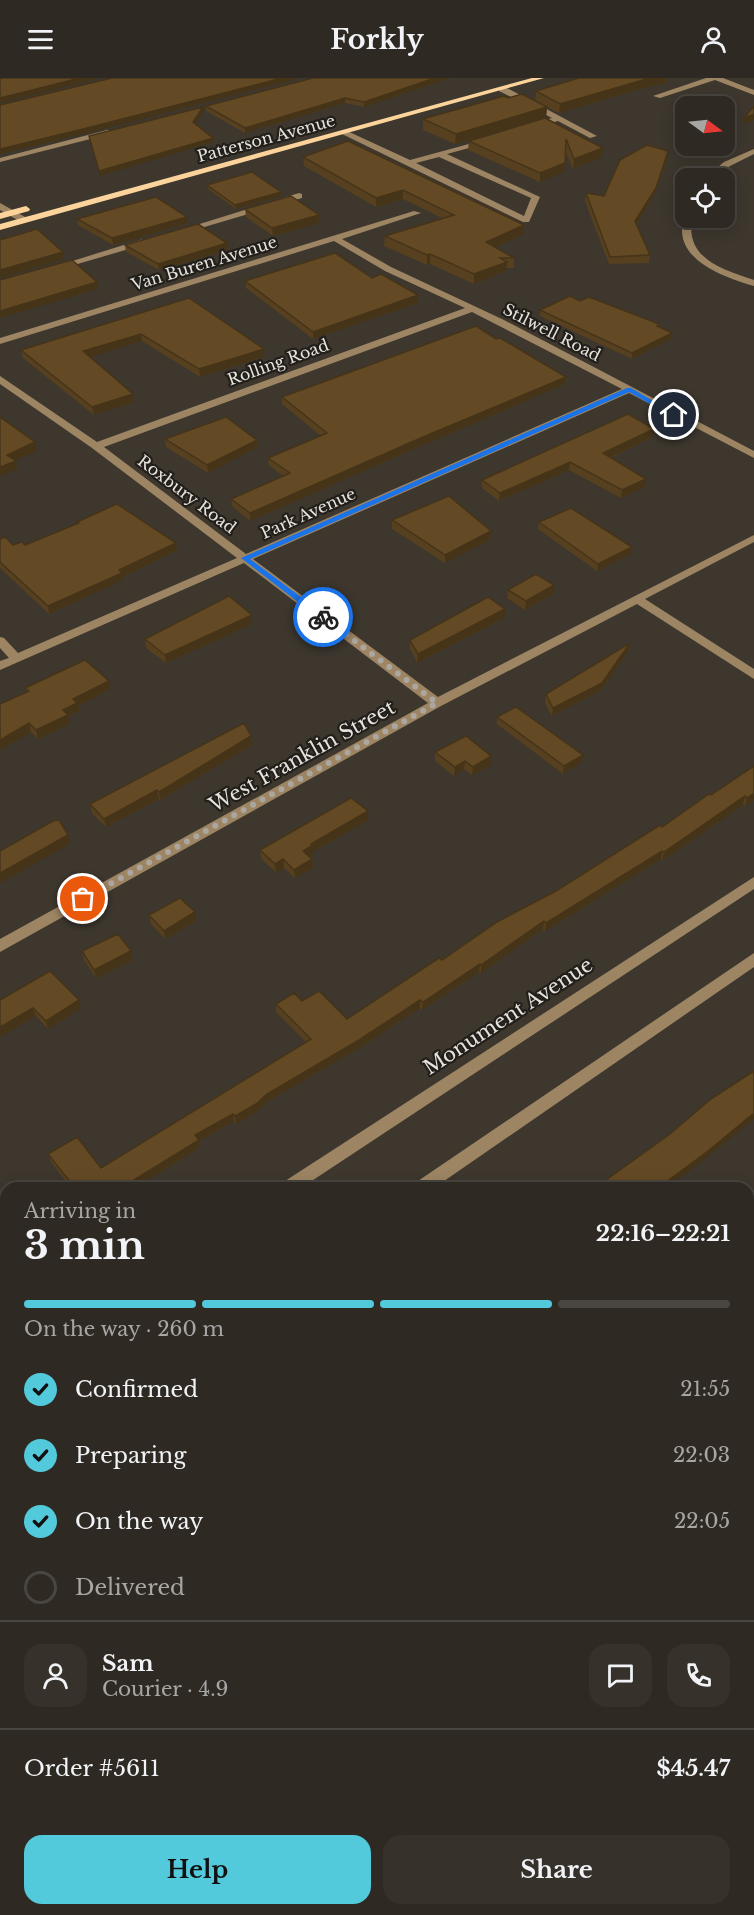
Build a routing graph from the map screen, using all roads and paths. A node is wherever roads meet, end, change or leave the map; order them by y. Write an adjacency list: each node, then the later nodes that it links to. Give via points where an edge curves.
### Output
1 (540, 78): 6 (main road, Patterson Avenue)
2 (678, 78): 7 (street)
3 (715, 78): 7 (street); 9 (street)
4 (501, 79): 5 (main road); 6 (street)
5 (487, 82)
6 (514, 85): 8 (main road, Patterson Avenue)
7 (694, 85): 10 (street)
8 (502, 88): 11 (street); 14 (main road, Patterson Avenue)
9 (754, 93)
10 (657, 96)
11 (560, 118): 12 (street); 15 (street)
12 (527, 128)
13 (114, 131): 19 (street)
14 (345, 132): 20 (street); 28 (main road, Patterson Avenue)
15 (593, 136)
16 (494, 138): 18 (street)
17 (754, 151): 21 (street)
18 (440, 154): 20 (street); 20 (street, via 536,197 526,220)
19 (0, 160)
20 (409, 163)
21 (721, 168)
22 (299, 196): 31 (street)
23 (0, 206): 25 (street)
24 (34, 207): 25 (main road)
25 (11, 213): 27 (main road); 28 (street)
26 (417, 213): 32 (street, Van Buren Avenue)
27 (0, 216)
28 (24, 220): 29 (main road, Patterson Avenue)
29 (0, 227)
30 (685, 228): 35 (street, via 685,241 695,255 716,269)
31 (172, 233)
32 (335, 238): 36 (street, Stilwell Road, via 388,269); 37 (street, Van Buren Avenue)
33 (150, 240): 34 (street)
34 (46, 270)
35 (754, 283)
36 (472, 309): 39 (street, Stilwell Road); 40 (street, Rolling Road)
37 (0, 341)
38 (0, 379): 40 (street, Roxbury Road)
39 (629, 390): 41 (street, Stilwell Road); 43 (street, Park Avenue)
40 (96, 446): 43 (street, Roxbury Road)
41 (754, 454)
42 (754, 538): 44 (street, West Franklin Street)
43 (245, 558): 46 (street, Park Avenue); 49 (street, Roxbury Road)
44 (637, 599): 48 (street); 49 (street, West Franklin Street)
45 (0, 641): 46 (street)
46 (17, 659): 47 (street, Park Avenue)
47 (0, 666)
48 (754, 675)
49 (437, 703): 51 (street, West Franklin Street)
50 (754, 882): 53 (street, Monument Avenue)
51 (0, 946)
52 (754, 959): 54 (street)
53 (297, 1182)
54 (430, 1182)

